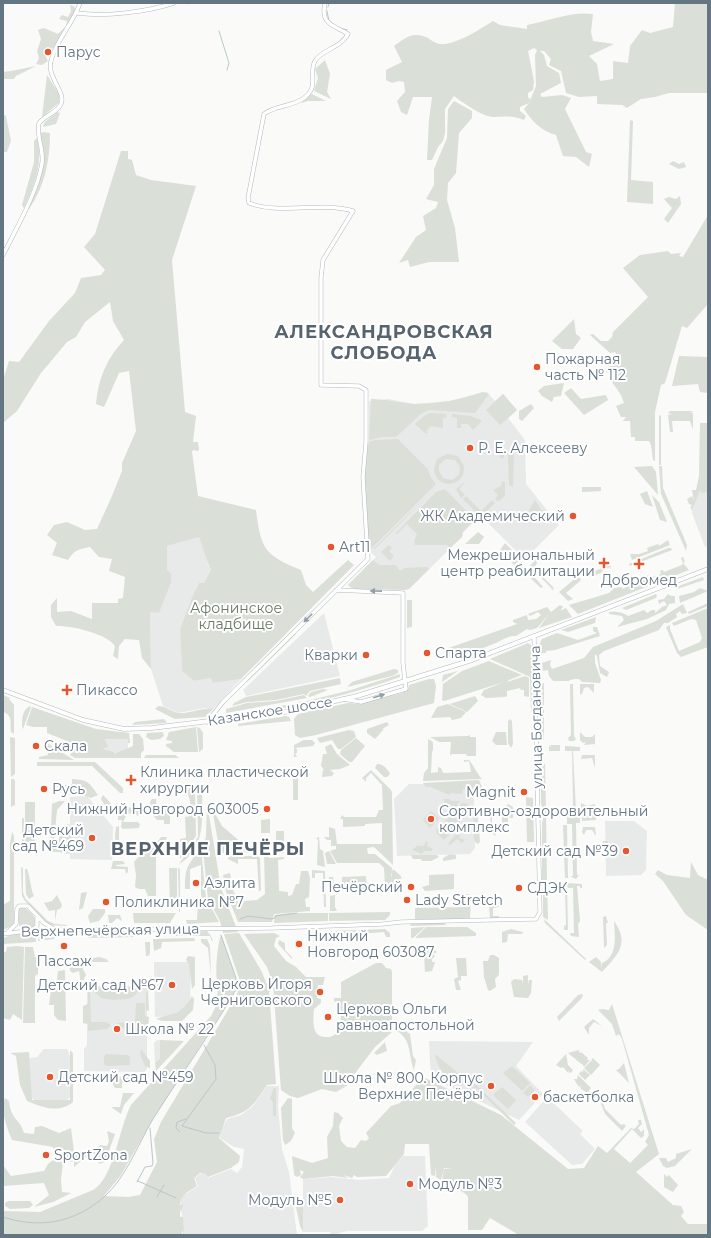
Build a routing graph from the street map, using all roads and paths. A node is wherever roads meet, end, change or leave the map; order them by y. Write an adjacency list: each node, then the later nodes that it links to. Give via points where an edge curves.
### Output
1 (80, 3): 4 (street)
2 (174, 3): 4 (street, via 145,11 95,15)
3 (325, 3): 7 (street, via 323,12 328,23 348,34 344,40 316,60 313,66 314,83 305,97 294,104 266,112 263,116 248,194 249,203 256,205 322,206 353,211 323,260 321,278 321,385 359,386 366,390 363,471 368,558)
4 (77, 13): 5 (street, via 50,62 50,72 62,95 62,102 39,123 38,136 42,160 40,172)
5 (3, 254)
6 (708, 569): 10 (main road, Казанское шоссе)
7 (344, 582): 8 (street); 9 (street)
8 (336, 590): 9 (street); 14 (street, one-way to 14, via 223,702)
9 (349, 591): 11 (street, one-way to 9, via 403,663 403,593)
10 (534, 636): 11 (main road, Казанское шоссе, via 478,658); 16 (street, улица Богдановича, via 540,912 538,917 530,920)
11 (406, 681): 13 (main road, Казанское шоссе); 13 (street, one-way to 11, via 358,702 402,691 407,687)
12 (3, 690): 14 (main road, Казанское шоссе, via 84,720 111,727 138,729)
13 (343, 699): 14 (main road, Казанское шоссе, via 285,712)
14 (207, 722)
15 (37, 916): 17 (street, via 28,906 21,905 17,909); 18 (street, via 37,926); 19 (street)
16 (392, 922): 19 (street, Верхнепечёрская улица, via 256,928)
17 (16, 924): 20 (street); 21 (street)
18 (31, 930): 19 (street, Верхнепечёрская улица); 20 (street, Верхнепечёрская улица)
19 (55, 930)
20 (23, 931): 21 (street, Верхнепечёрская улица)
21 (7, 932): 22 (street, Верхнепечёрская улица)
22 (3, 934)

